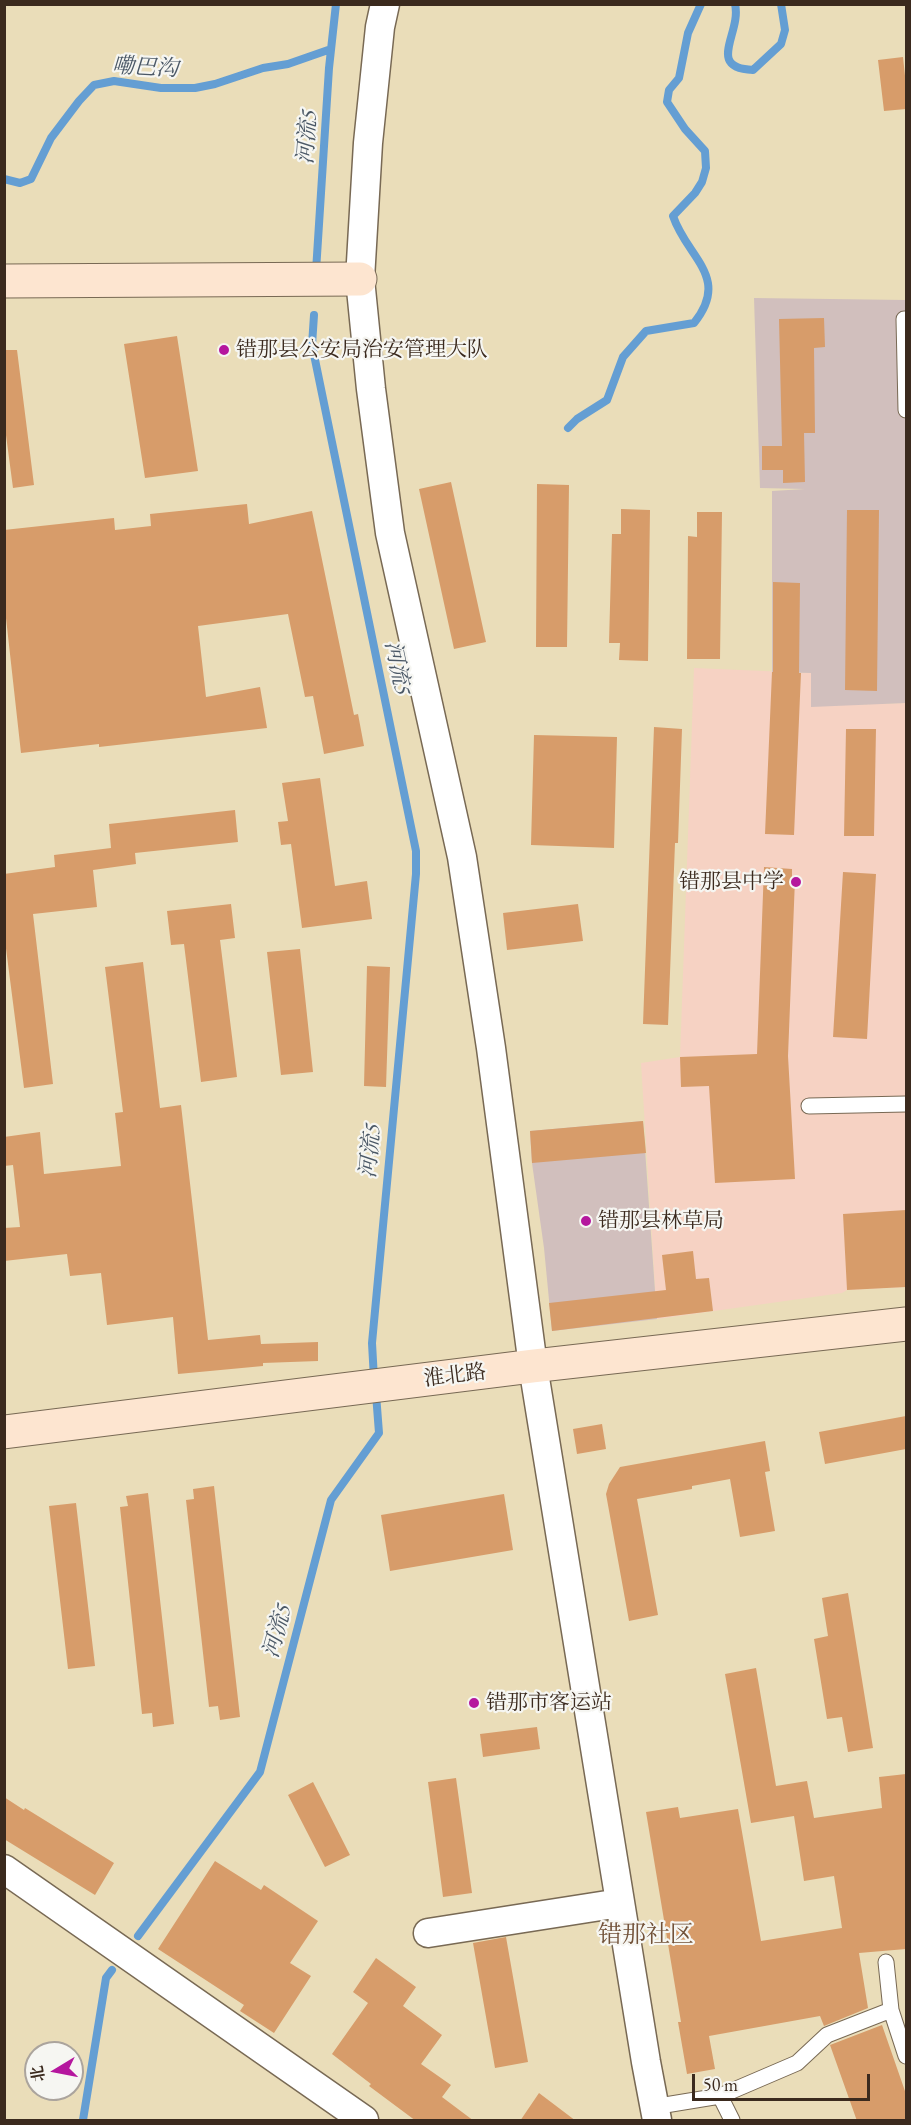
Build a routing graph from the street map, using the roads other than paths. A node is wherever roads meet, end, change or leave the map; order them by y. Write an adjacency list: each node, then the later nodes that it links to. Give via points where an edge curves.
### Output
1 (385, 4): 2 (street, via 368,143)
2 (360, 279): 3 (street); 9 (street, via 390,533 462,857)
3 (4, 281)
4 (906, 319): 5 (lane)
5 (906, 410)
6 (906, 1104): 7 (lane)
7 (809, 1106)
8 (906, 1324): 9 (street, 淮北路)
9 (533, 1366): 10 (street, 淮北路); 12 (street)
10 (4, 1432)
11 (4, 1869): 19 (street)
12 (620, 1903): 13 (street); 18 (street)
13 (428, 1933)
14 (886, 1962): 15 (lane)
15 (891, 2010): 16 (lane); 17 (lane, via 827,2035 797,2063)
16 (906, 2056)
17 (720, 2096): 18 (lane); 20 (lane)
18 (655, 2114)
19 (364, 2121)
20 (732, 2121)

